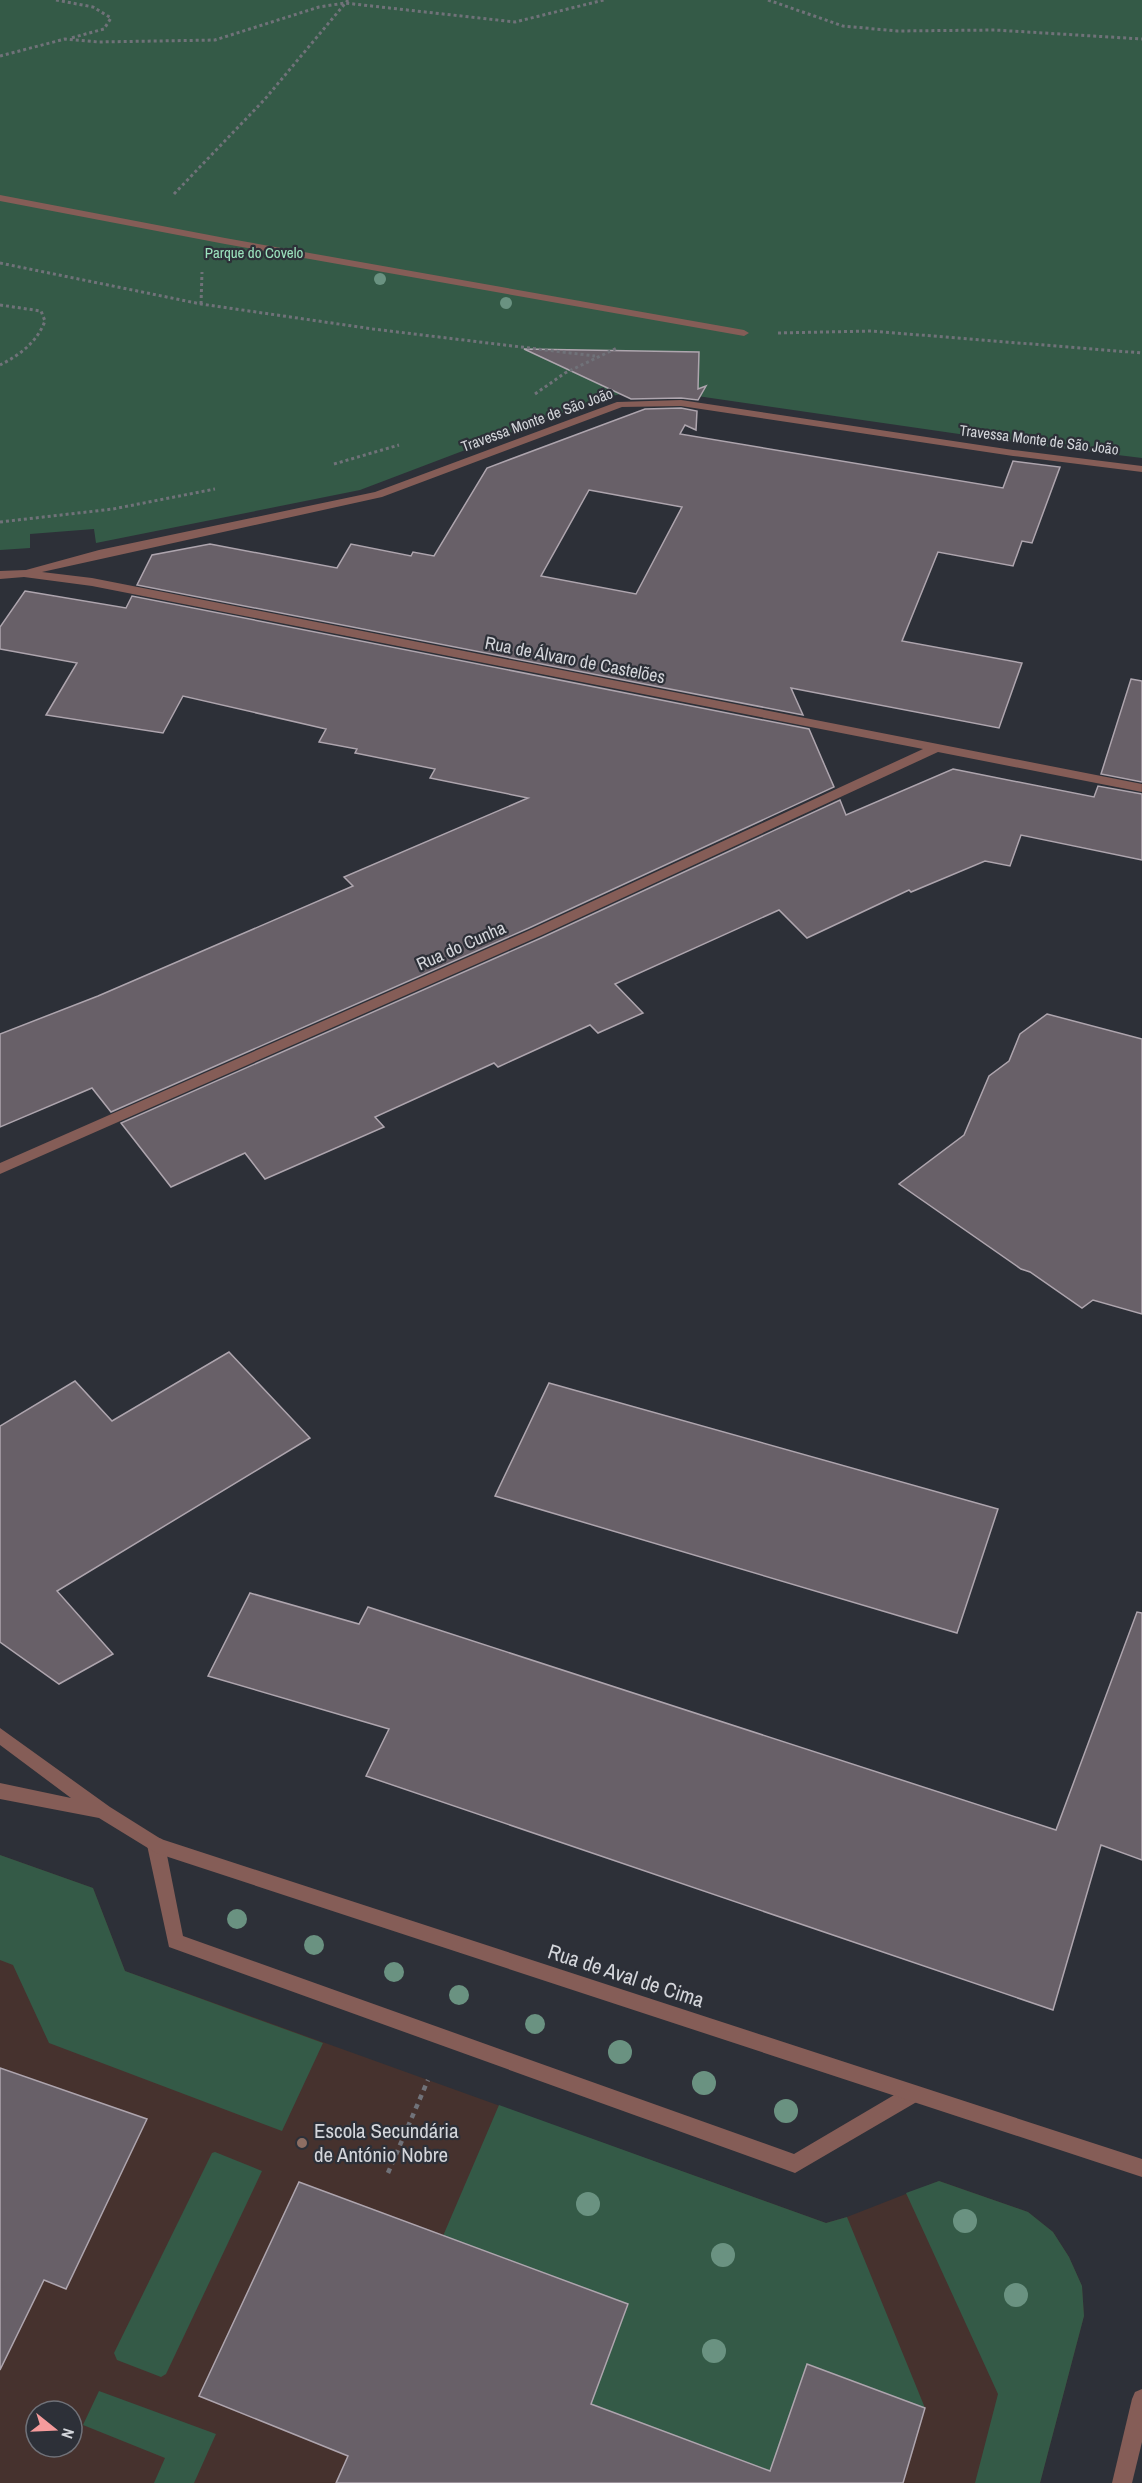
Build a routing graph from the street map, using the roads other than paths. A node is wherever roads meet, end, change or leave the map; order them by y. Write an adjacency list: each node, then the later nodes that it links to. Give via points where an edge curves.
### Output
1 (0, 198): 2 (street)
2 (744, 333)
3 (1142, 469): 4 (street, Travessa Monte de São João, via 681,403 621,404 378,495)
4 (24, 573): 5 (street, Rua de Álvaro de Castelões); 6 (street, Rua de Álvaro de Castelões, via 104,585)
5 (0, 575)
6 (934, 749): 7 (street, Rua de Álvaro de Castelões); 8 (street, Rua do Cunha, via 535,933)
7 (1142, 788)
8 (0, 1169)
9 (0, 1735): 11 (street, Rua de Aval de Cima)
10 (0, 1791): 11 (street, Rua de Aval de Cima)
11 (104, 1812): 12 (street, Rua de Aval de Cima)
12 (156, 1845): 13 (street, Rua de Aval de Cima); 13 (street, via 175,1941 795,2164)
13 (913, 2094): 14 (street, Rua de Aval de Cima)
14 (1142, 2168)
15 (1142, 2399): 16 (street)
16 (1122, 2483)

